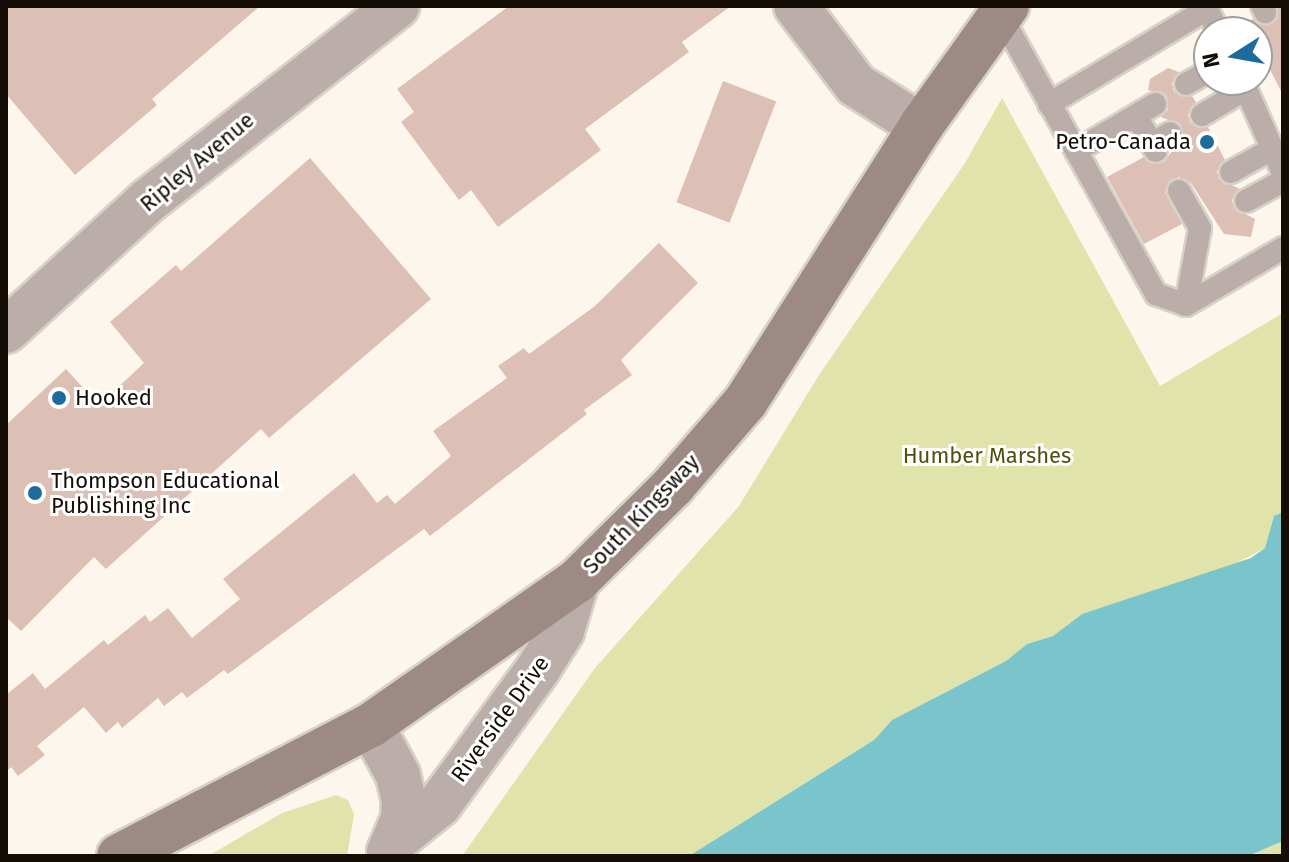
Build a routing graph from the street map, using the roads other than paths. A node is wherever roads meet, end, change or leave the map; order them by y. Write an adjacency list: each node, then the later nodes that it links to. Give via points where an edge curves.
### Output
1 (397, 6): 22 (street, Ripley Avenue, via 149,200)
2 (796, 6): 11 (street, via 856,85)
3 (1207, 7): 9 (lane)
4 (1004, 10): 9 (lane); 11 (street, South Kingsway)
5 (1193, 80): 6 (lane)
6 (1186, 84)
7 (1228, 96): 10 (lane)
8 (1249, 96): 13 (lane)
9 (1049, 104): 14 (lane)
10 (1202, 115)
11 (921, 126): 23 (street, South Kingsway, via 746,401 673,486)
12 (1159, 143): 14 (lane, via 1145,110)
13 (1272, 149): 15 (lane); 16 (lane)
14 (1076, 151): 21 (lane, via 1156,294)
15 (1231, 172)
16 (1283, 173)
17 (1283, 181): 19 (lane)
18 (1188, 193): 21 (lane, via 1208,223)
19 (1246, 201)
20 (1283, 248): 21 (lane)
21 (1186, 305)
22 (6, 331)
23 (577, 581): 24 (street, South Kingsway); 25 (street, Riverside Drive, via 562,631 538,669 439,805)
24 (371, 725): 25 (street, Riverside Drive, via 401,785 403,819); 26 (street, South Kingsway)
25 (391, 848)
26 (119, 856)

